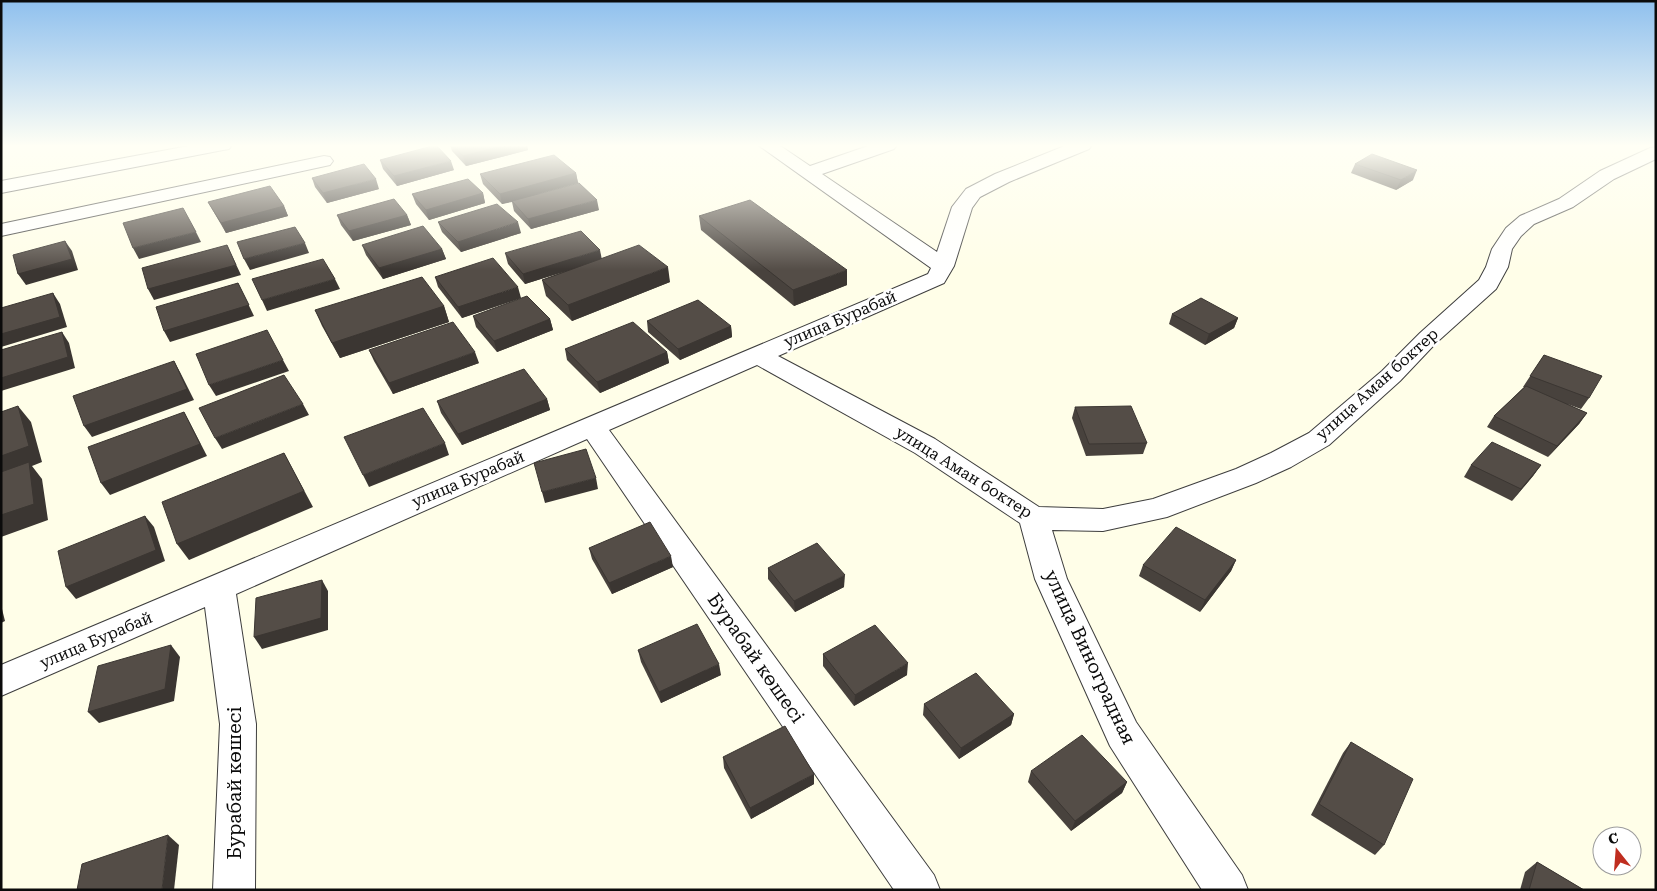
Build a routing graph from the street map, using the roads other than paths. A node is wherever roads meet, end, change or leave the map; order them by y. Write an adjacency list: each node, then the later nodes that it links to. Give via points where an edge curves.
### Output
1 (204, 187): 5 (street)
2 (826, 187): 6 (street)
3 (985, 187): 6 (street, via 973,193 962,207)
4 (1590, 187): 9 (street, улица Аман боктер, via 1566,203 1527,220 1514,232 1502,248 1488,284 1319,439 1246,476 1157,509 1103,520)
5 (1, 230)
6 (939, 272): 7 (street, улица Бурабай)
7 (758, 355): 8 (street, улица Бурабай); 9 (street, улица Аман боктер, via 925,446)
8 (592, 426): 10 (street, улица Бурабай); 13 (street, Бурабай көшесі)
9 (1033, 517): 14 (street, улица Виноградная, via 1052,579 1122,734)
10 (219, 587): 11 (street, улица Бурабай); 12 (street, Бурабай көшесі, via 238,724)
11 (1, 681)
12 (234, 890)
13 (919, 890)
14 (1227, 890)

